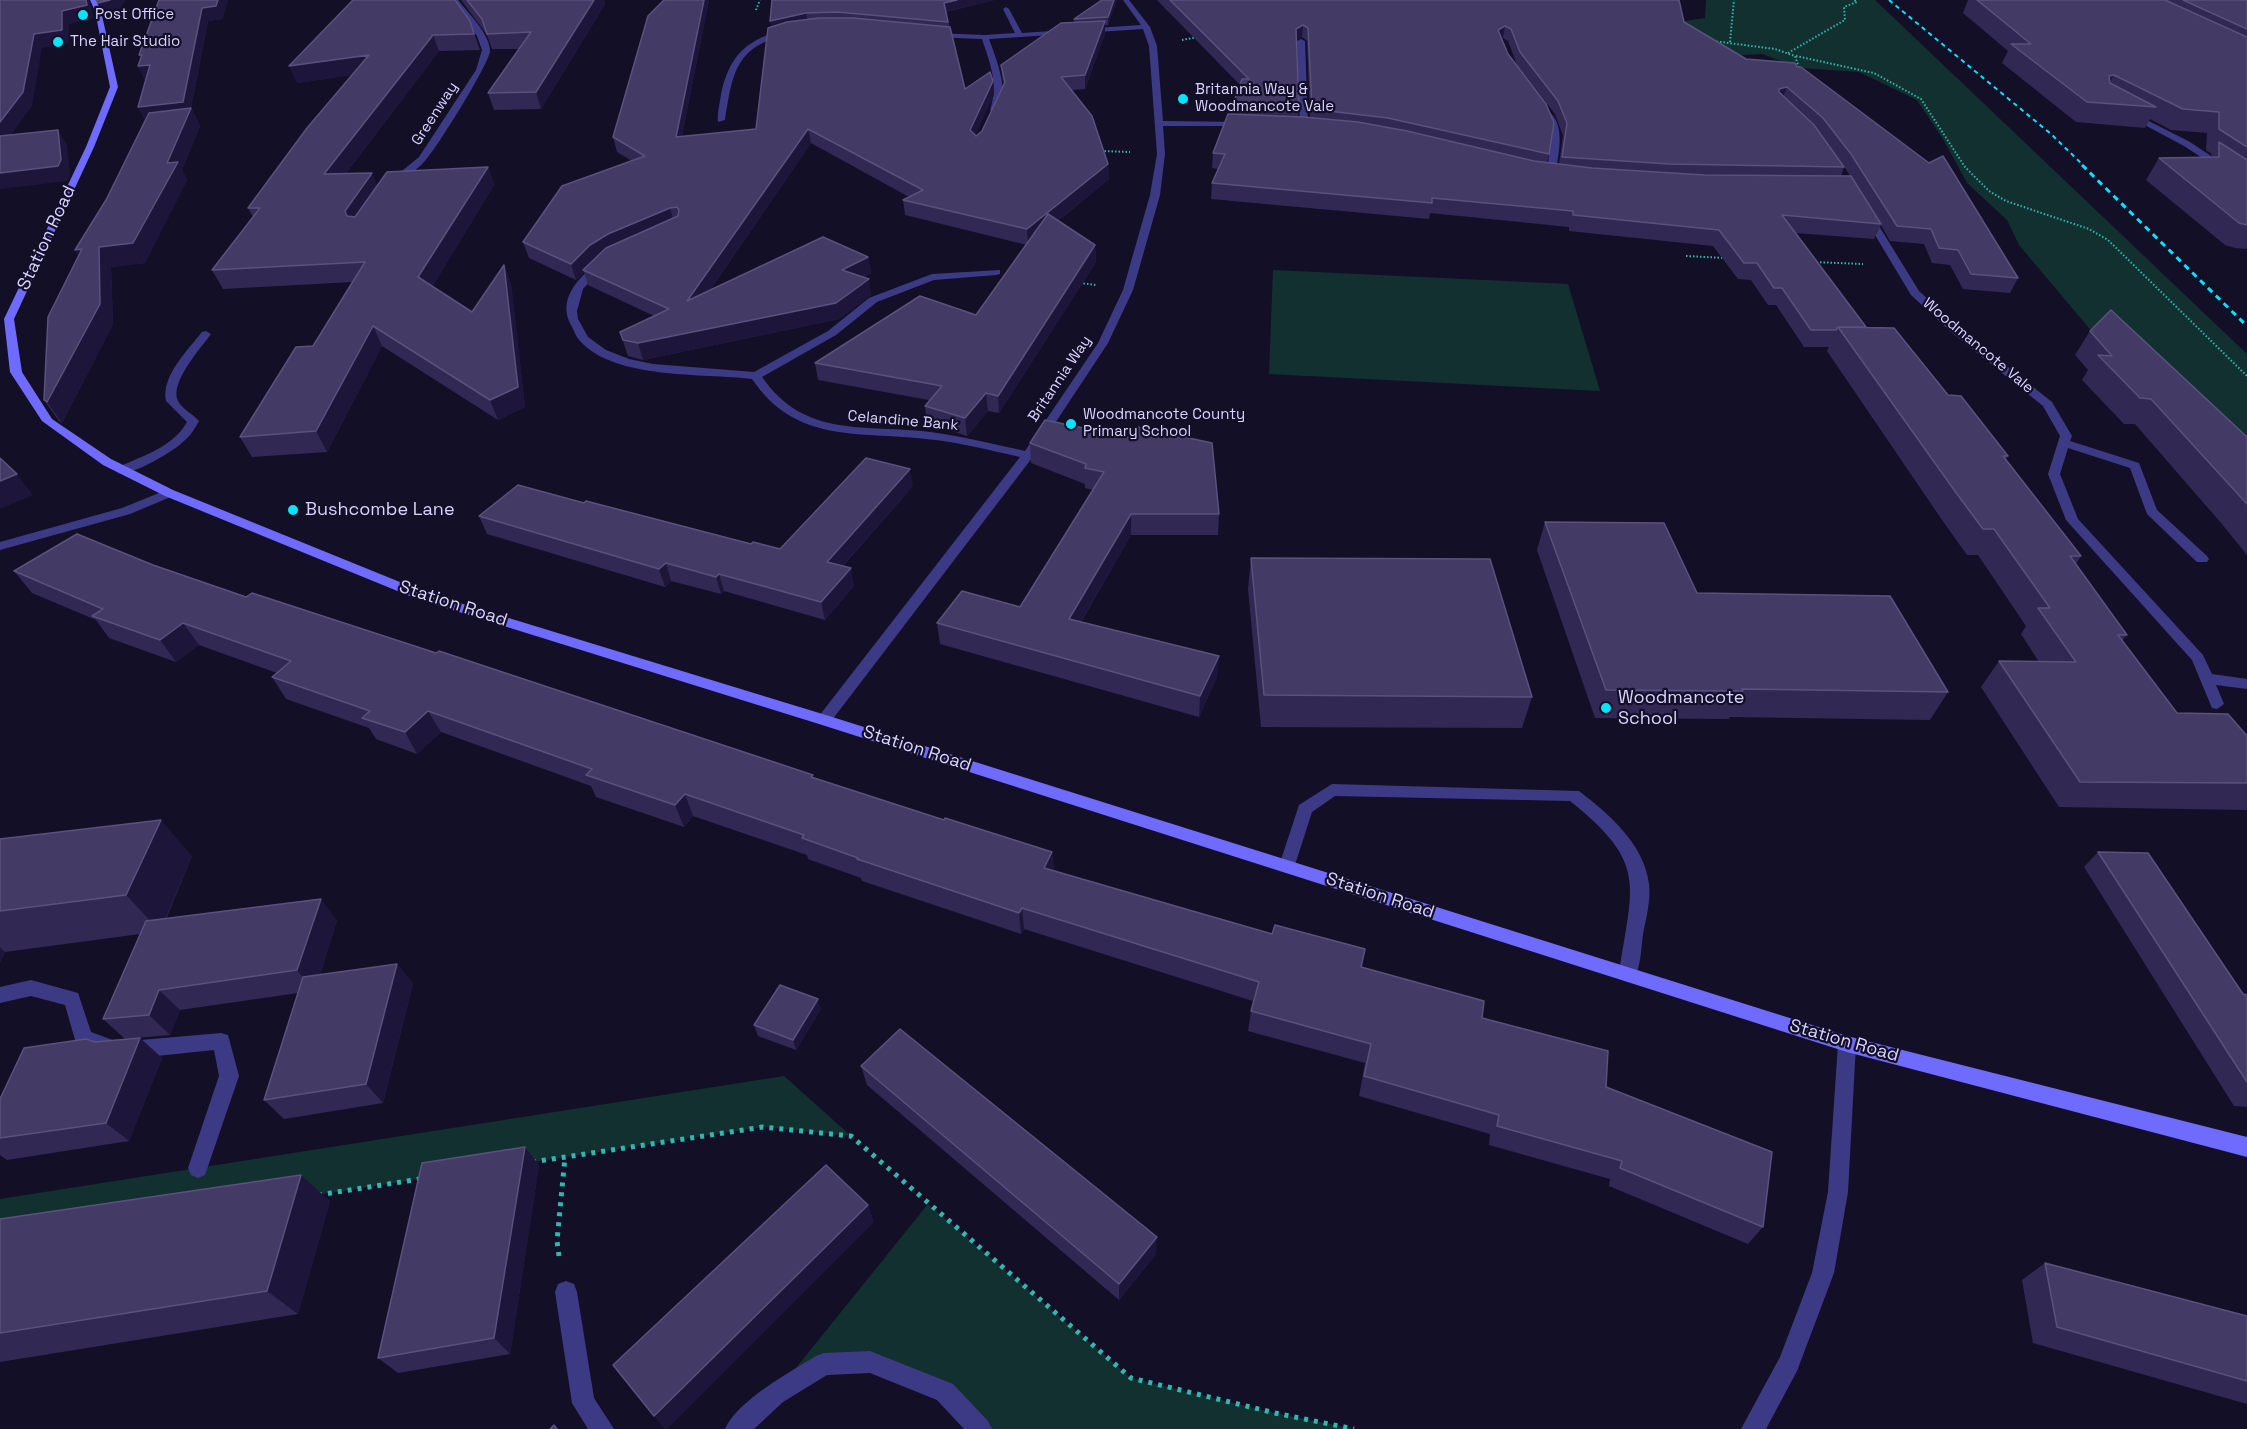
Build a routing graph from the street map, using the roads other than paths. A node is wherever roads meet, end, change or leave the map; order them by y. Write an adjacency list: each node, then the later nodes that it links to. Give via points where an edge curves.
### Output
1 (93, 0): 32 (street, Station Road, via 114,87 9,319 16,372 48,421)
2 (455, 0): 24 (street, Greenway, via 481,36 486,50 480,70 422,159)
3 (1126, 0): 5 (street, Britannia Way)
4 (1006, 9): 8 (street)
5 (1146, 27): 8 (street); 15 (street, Britannia Way, via 1153,46)
6 (796, 30): 14 (street, via 764,38 745,51 727,79)
7 (926, 34): 9 (street)
8 (1019, 34): 9 (street)
9 (985, 37): 13 (street, via 1000,94)
10 (1301, 41): 18 (street)
11 (1541, 106): 21 (street, via 1557,136)
12 (2124, 110): 23 (street, via 2187,144)
13 (992, 115)
14 (721, 120)
15 (1159, 123): 16 (street); 31 (street, Britannia Way, via 1161,154 1155,195 1128,290 1103,343)
16 (1257, 124)
17 (1292, 125): 18 (street)
18 (1304, 125): 19 (street)
19 (1314, 127)
20 (1540, 172): 21 (street)
21 (1551, 174): 22 (street)
22 (1563, 175)
23 (2247, 184)
24 (386, 190)
25 (1862, 205): 30 (street, Woodmancote Vale, via 1915,293 2048,404 2066,436)
26 (611, 259): 29 (street, via 587,275 572,302 572,316 584,339 597,349 635,364)
27 (996, 272): 29 (street, via 932,277 873,300 831,333)
28 (206, 334): 32 (street, via 170,389 172,402 193,421 190,429 173,445)
29 (756, 376): 31 (street, Celandine Bank, via 784,408 818,424 858,433 947,438)
30 (2064, 443): 35 (street, via 2135,466 2151,511); 36 (street, via 2054,474 2072,520 2198,658)
31 (1028, 455): 39 (street, Britannia Way)
32 (122, 470): 33 (street, Station Road)
33 (169, 493): 34 (street, via 126,511); 39 (street, Station Road, via 422,596)
34 (0, 546)
35 (2202, 559)
36 (2206, 678): 37 (street); 38 (street)
37 (2247, 684)
38 (2217, 704)
39 (824, 720): 40 (street, Station Road)
40 (1287, 866): 41 (street, Station Road); 41 (street, via 1305,809 1332,790 1573,795 1604,819 1627,848 1641,884)
41 (1628, 974): 43 (street, Station Road)
42 (0, 995): 45 (street, via 31,988 72,999 83,1037 118,1051 222,1041 229,1076)
43 (1847, 1044): 44 (street, Station Road); 50 (street, via 1838,1192 1822,1273 1790,1363)
44 (2247, 1147)
45 (198, 1168)
46 (566, 1292): 47 (street, via 583,1403)
47 (602, 1429)
48 (737, 1429): 49 (street, via 775,1394 824,1364 870,1362 945,1392)
49 (980, 1429)
50 (1753, 1429)

